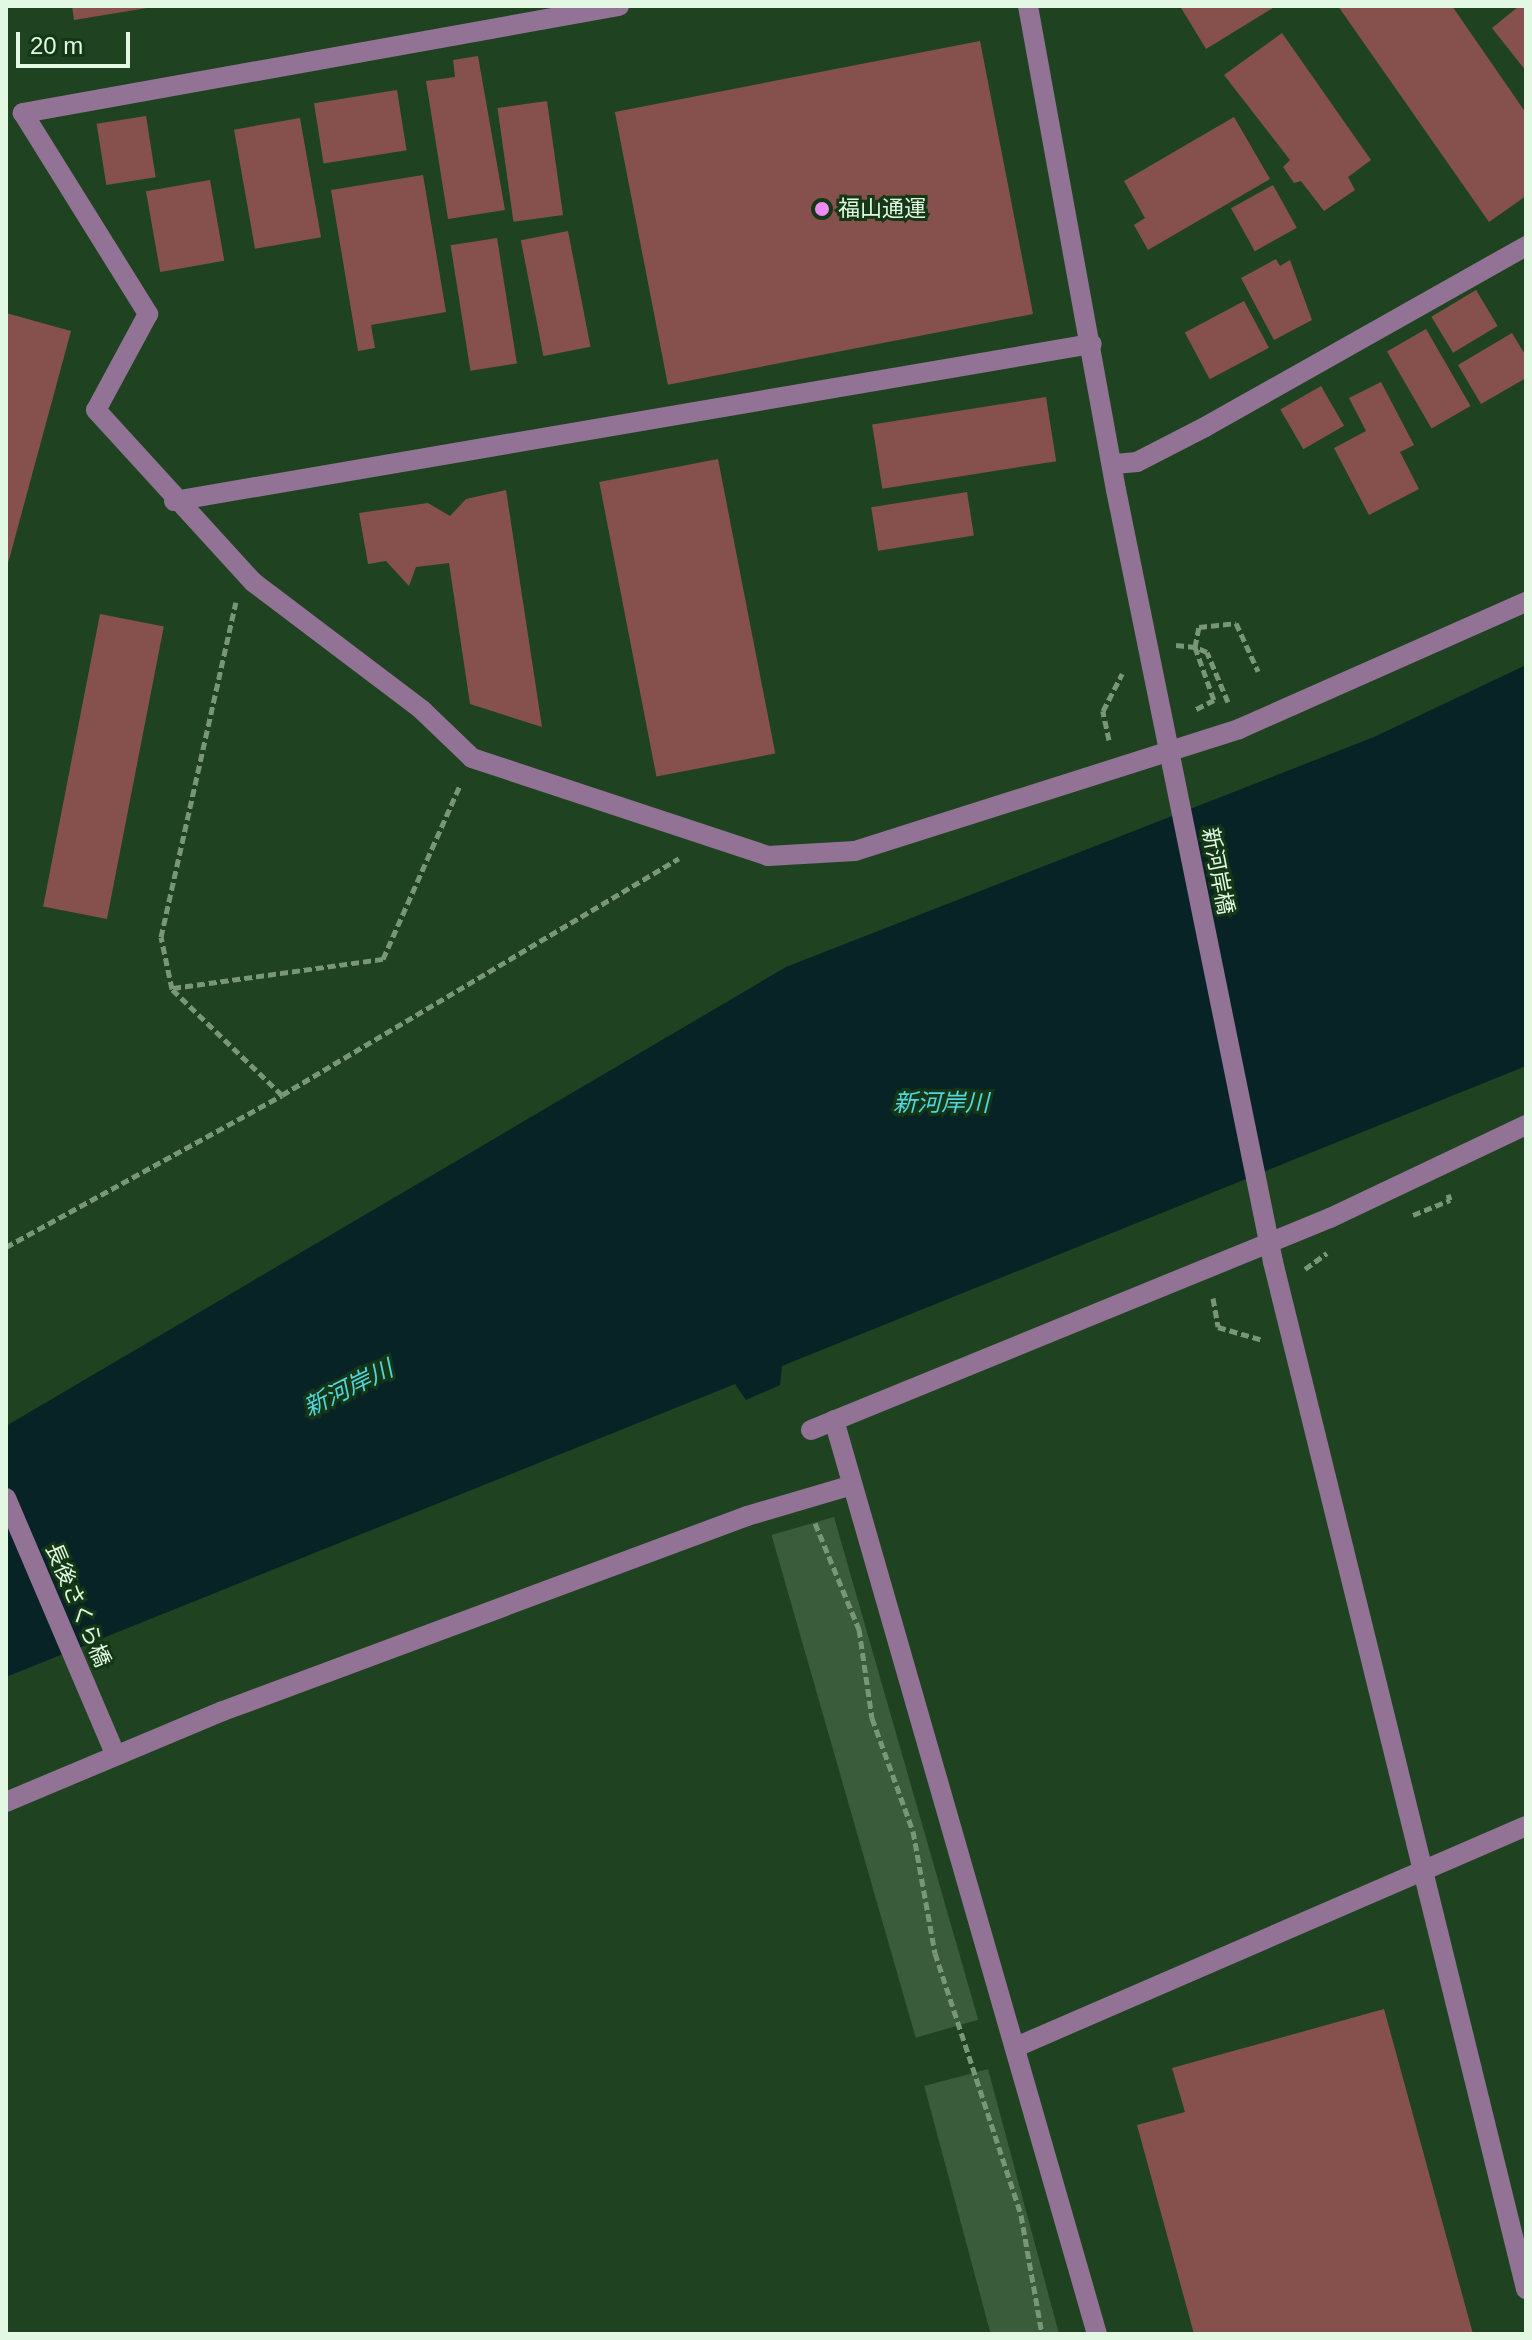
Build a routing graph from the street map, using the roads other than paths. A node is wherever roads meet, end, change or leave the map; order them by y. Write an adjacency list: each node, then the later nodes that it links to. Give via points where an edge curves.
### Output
1 (619, 6): 3 (street)
2 (1028, 6): 5 (street, 新河岸橋)
3 (532, 14): 7 (street, via 23,113 148,314 96,410)
4 (1526, 246): 6 (street, via 1191,434 1137,462)
5 (1092, 344): 6 (street, 新河岸橋); 7 (street)
6 (1115, 464): 17 (street, 新河岸橋, bridge, via 1116,490 1273,1262)
7 (174, 501): 8 (street, via 253,582 422,710 472,758 768,856 855,851 1239,729)
8 (1526, 602)
9 (1526, 1125): 10 (street, via 1330,1218)
10 (834, 1420): 11 (street); 12 (street)
11 (811, 1430)
12 (852, 1485): 14 (street); 18 (street)
13 (6, 1498): 14 (street, 長後さくら橋)
14 (116, 1756): 15 (street)
15 (6, 1802)
16 (1526, 1826): 17 (street)
17 (1422, 1872): 18 (street); 19 (street, 新河岸橋)
18 (1016, 2047): 20 (street)
19 (1526, 2289)
20 (1097, 2334)

